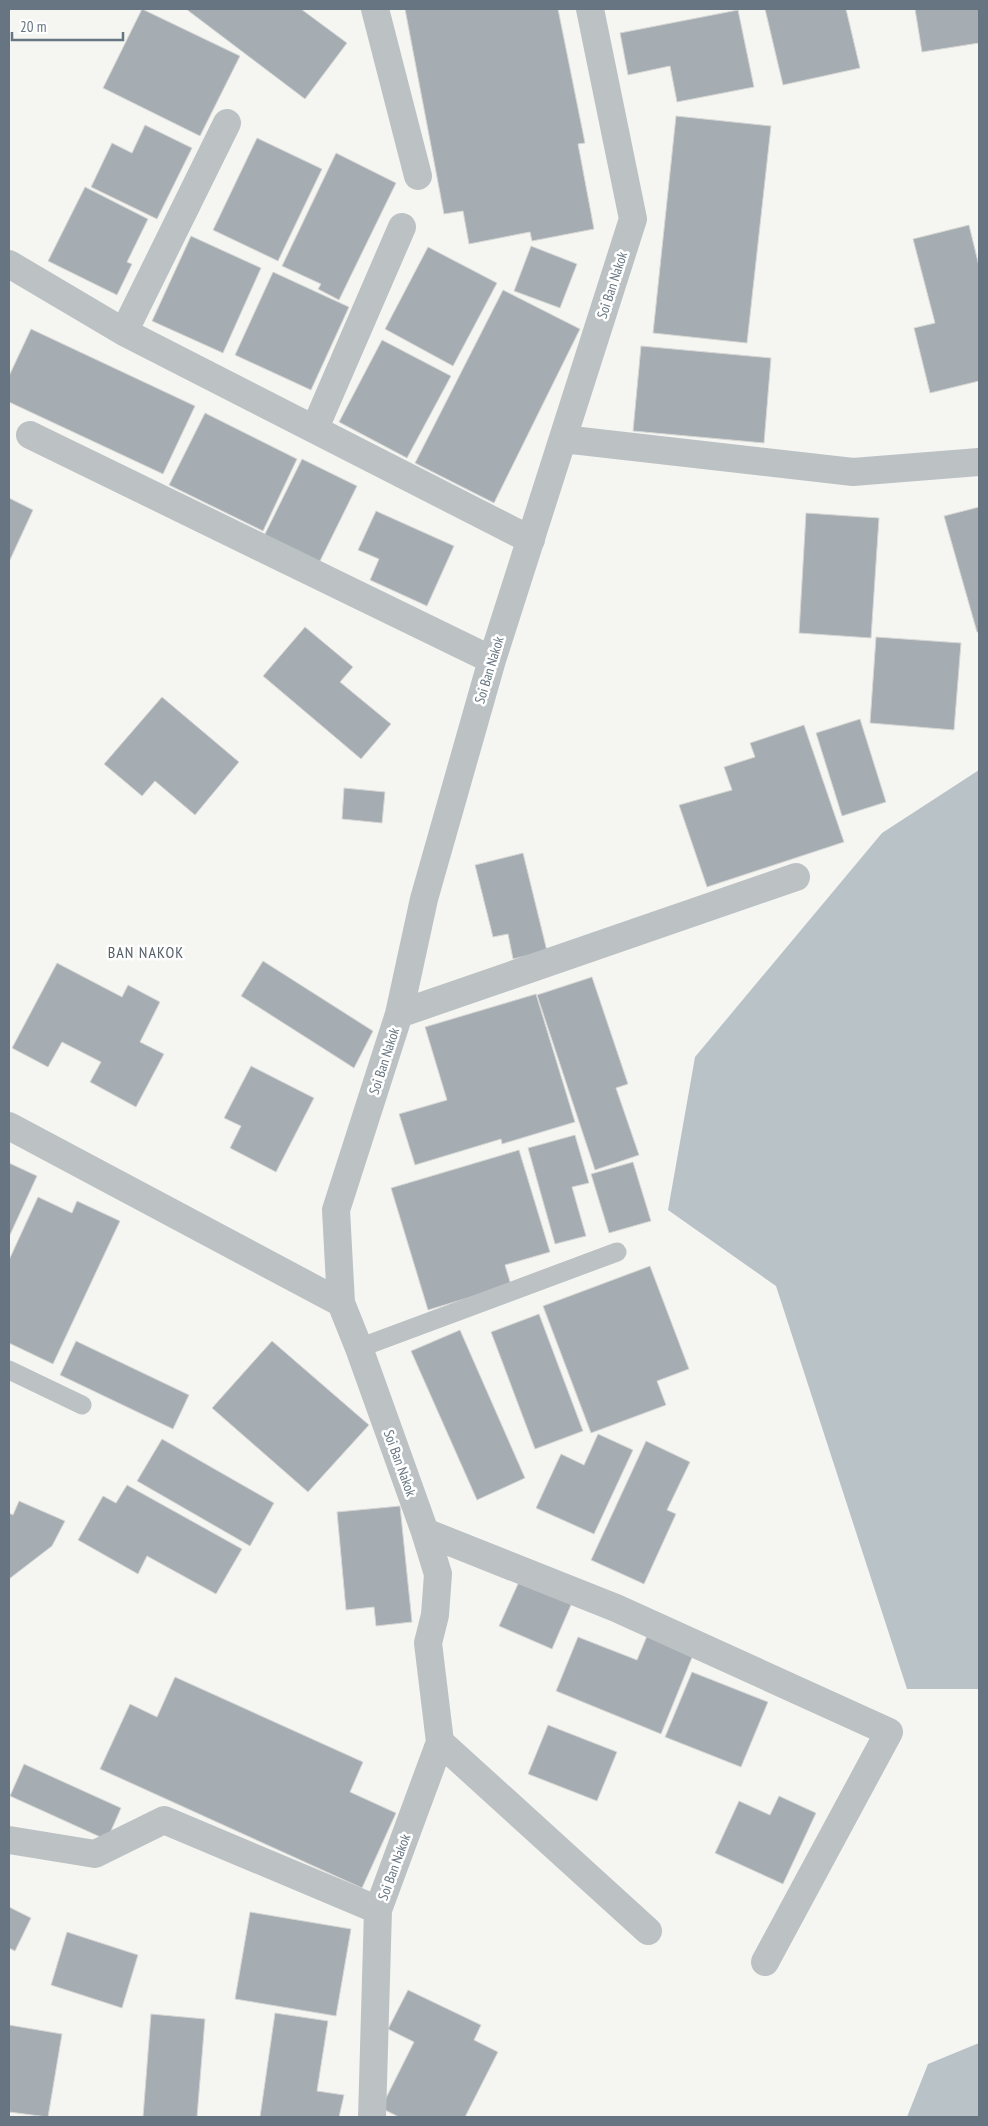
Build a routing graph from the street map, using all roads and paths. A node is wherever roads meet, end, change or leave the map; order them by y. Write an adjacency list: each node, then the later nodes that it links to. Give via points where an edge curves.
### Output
1 (375, 9): 4 (street)
2 (590, 9): 10 (street, Soi Ban Nakok, via 633,219)
3 (227, 124): 7 (street)
4 (418, 176)
5 (402, 227): 8 (street)
6 (9, 264): 7 (street)
7 (124, 332): 8 (street)
8 (315, 428): 12 (street)
9 (30, 435): 13 (street)
10 (563, 439): 11 (street, via 853,472); 12 (street, Soi Ban Nakok)
11 (979, 462)
12 (531, 540): 13 (street, Soi Ban Nakok)
13 (492, 660): 15 (street, Soi Ban Nakok, via 424,898)
14 (796, 877): 15 (street)
15 (399, 1014): 18 (street, Soi Ban Nakok, via 336,1210)
16 (9, 1126): 18 (street)
17 (617, 1252): 19 (lane)
18 (341, 1304): 19 (street, Soi Ban Nakok)
19 (359, 1348): 22 (street, Soi Ban Nakok)
20 (9, 1370): 21 (lane)
21 (82, 1405)
22 (425, 1532): 23 (street, Soi Ban Nakok, via 438,1574 435,1615 428,1643); 27 (street, via 616,1608 889,1732)
23 (440, 1742): 25 (street, Soi Ban Nakok); 26 (street)
24 (9, 1840): 25 (street, via 95,1854 164,1820)
25 (378, 1910): 28 (street, Soi Ban Nakok)
26 (648, 1931)
27 (766, 1962)
28 (372, 2117)

